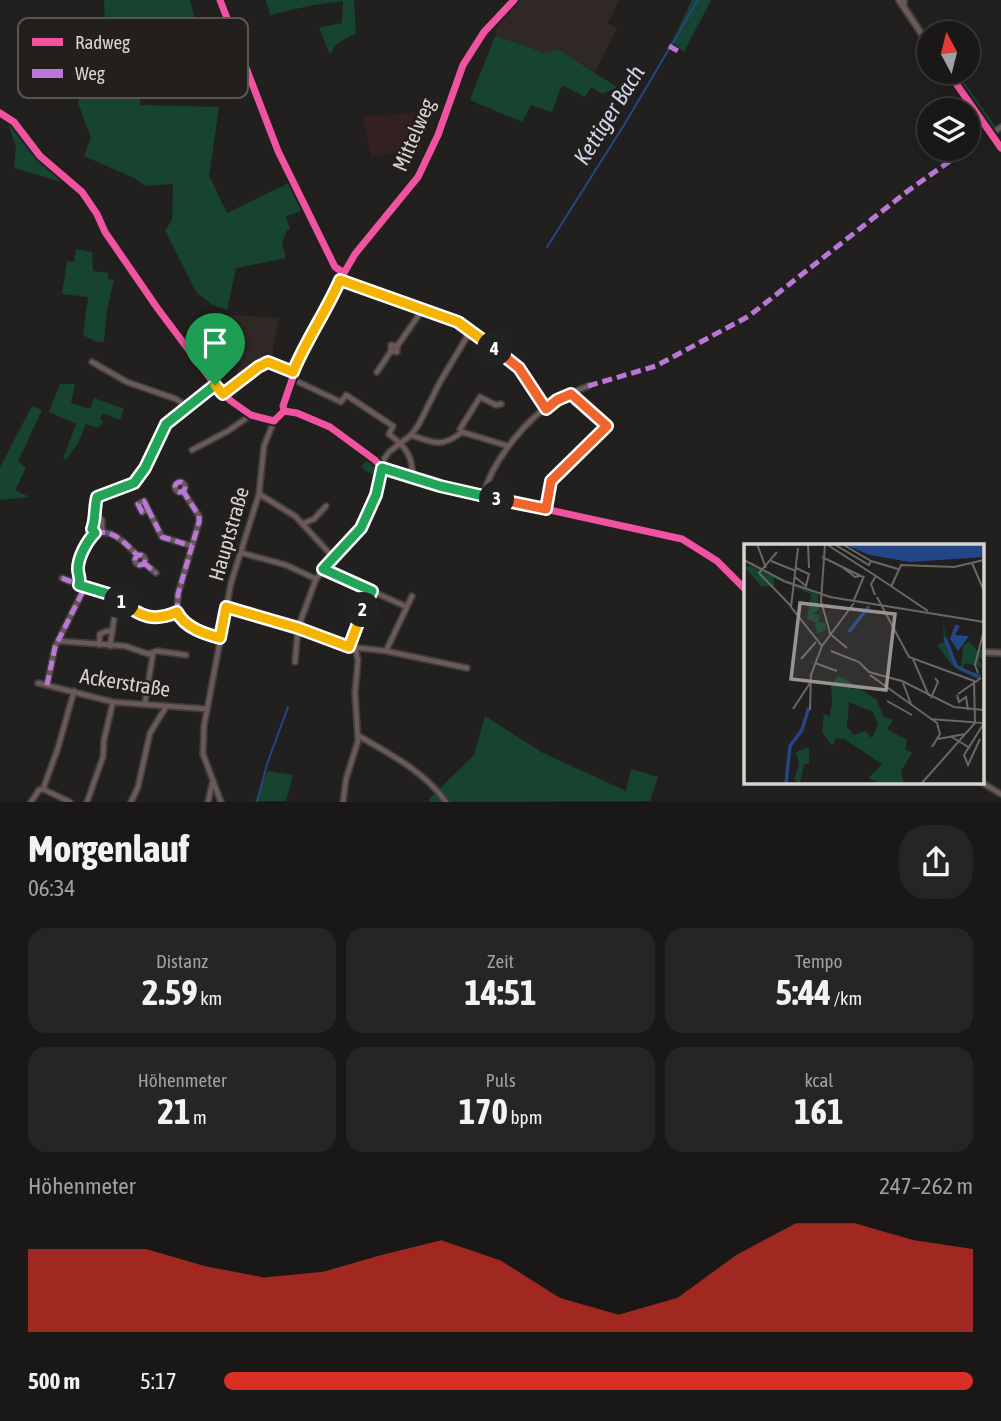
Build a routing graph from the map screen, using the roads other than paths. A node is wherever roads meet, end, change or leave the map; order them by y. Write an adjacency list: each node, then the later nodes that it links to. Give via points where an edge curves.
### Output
1 (220, 0): 4 (street)
2 (514, 0): 12 (street, Mittelweg, via 484,32 463,65 418,177)
3 (902, 2): 5 (street)
4 (227, 18)
5 (917, 26)
6 (248, 73): 12 (street, via 278,151 335,267)
7 (956, 84): 10 (street)
8 (0, 113): 20 (street, via 82,192 158,309)
9 (1001, 127): 10 (street)
10 (991, 134): 11 (street)
11 (1001, 148)
12 (344, 273): 13 (street, Mittelweg)
13 (340, 280): 14 (street); 17 (street, Mittelweg)
14 (423, 309): 15 (street); 18 (street, via 397,352 391,351)
15 (471, 331): 26 (street, via 519,368); 31 (street)
16 (92, 362): 25 (street)
17 (293, 372): 19 (street, Mittelweg); 22 (street, via 268,362)
18 (377, 372)
19 (292, 379): 27 (street, Mittelweg); 32 (street, via 341,402 346,395 393,426 389,434)
20 (215, 385): 22 (street); 25 (street)
21 (589, 386): 23 (street)
22 (223, 394): 28 (street)
23 (571, 394): 26 (street); 42 (street, via 607,426 551,481)
24 (500, 404): 30 (street, via 480,397)
25 (188, 407): 43 (street, via 166,424 134,483 97,497)
26 (546, 409): 33 (street)
27 (284, 411): 29 (street); 35 (street, via 330,427)
28 (250, 415): 29 (street); 34 (street)
29 (274, 421): 38 (street, Hauptstraße, via 264,446)
30 (462, 432): 31 (street, via 441,443); 33 (street)
31 (411, 435): 32 (street)
32 (400, 442): 35 (street); 36 (street, via 413,466)
33 (508, 446): 39 (street)
34 (192, 450)
35 (381, 467): 36 (street); 49 (street, via 376,495 361,528)
36 (412, 478): 39 (street)
37 (183, 491): 47 (street, via 199,516)
38 (259, 494): 44 (street); 48 (street, Hauptstraße)
39 (483, 496): 42 (street)
40 (326, 506): 44 (street)
41 (148, 509): 47 (street, via 162,537)
42 (546, 509): 55 (street, via 682,539 717,561)
43 (96, 518): 45 (street, via 102,520); 46 (street)
44 (302, 524): 49 (street)
45 (102, 531): 46 (street); 51 (street, via 144,557 144,563)
46 (95, 533): 54 (street, via 78,568)
47 (192, 546): 61 (street)
48 (242, 553): 53 (street); 59 (street, Hauptstraße)
49 (333, 557): 50 (street)
50 (323, 569): 53 (street); 56 (street)
51 (156, 573)
52 (62, 578): 54 (street)
53 (316, 579): 62 (street)
54 (82, 586): 58 (street, via 112,595); 65 (street)
55 (744, 588)
56 (372, 591): 60 (street); 68 (street, via 356,625)
57 (412, 596): 60 (street)
58 (124, 604): 61 (street, via 150,619); 63 (street, via 115,615)
59 (226, 607): 62 (street); 64 (street, Hauptstraße)
60 (407, 607): 69 (street)
61 (177, 612): 64 (street, via 202,633)
62 (298, 628): 68 (street); 72 (street)
63 (112, 632): 66 (street, via 100,634); 67 (street)
64 (221, 636): 80 (street, Hauptstraße)
65 (60, 641): 66 (street); 75 (street)
66 (99, 645): 67 (street)
67 (110, 646): 70 (street)
68 (352, 647): 69 (street); 81 (street, via 358,660)
69 (386, 651): 73 (street)
70 (153, 653): 71 (street); 78 (street)
71 (186, 655)
72 (295, 662)
73 (467, 668)
74 (38, 683): 75 (street, Ackerstraße)
75 (47, 685): 76 (street, Ackerstraße)
76 (74, 691): 77 (street, Ackerstraße); 84 (street)
77 (113, 702): 78 (street, Ackerstraße); 88 (street, via 103,757)
78 (145, 703): 79 (street, Ackerstraße)
79 (166, 707): 80 (street, Ackerstraße); 89 (street, via 148,738)
80 (207, 709): 82 (street, Hauptstraße, via 202,746)
81 (359, 736): 92 (street); 93 (street, via 415,770)
82 (213, 779): 90 (street); 91 (street, Hauptstraße)
83 (984, 784): 85 (street)
84 (43, 789): 86 (street); 87 (street)
85 (1001, 794)
86 (31, 802)
87 (70, 802)
88 (88, 802)
89 (131, 802)
90 (208, 802)
91 (221, 802)
92 (342, 802)
93 (446, 802)

